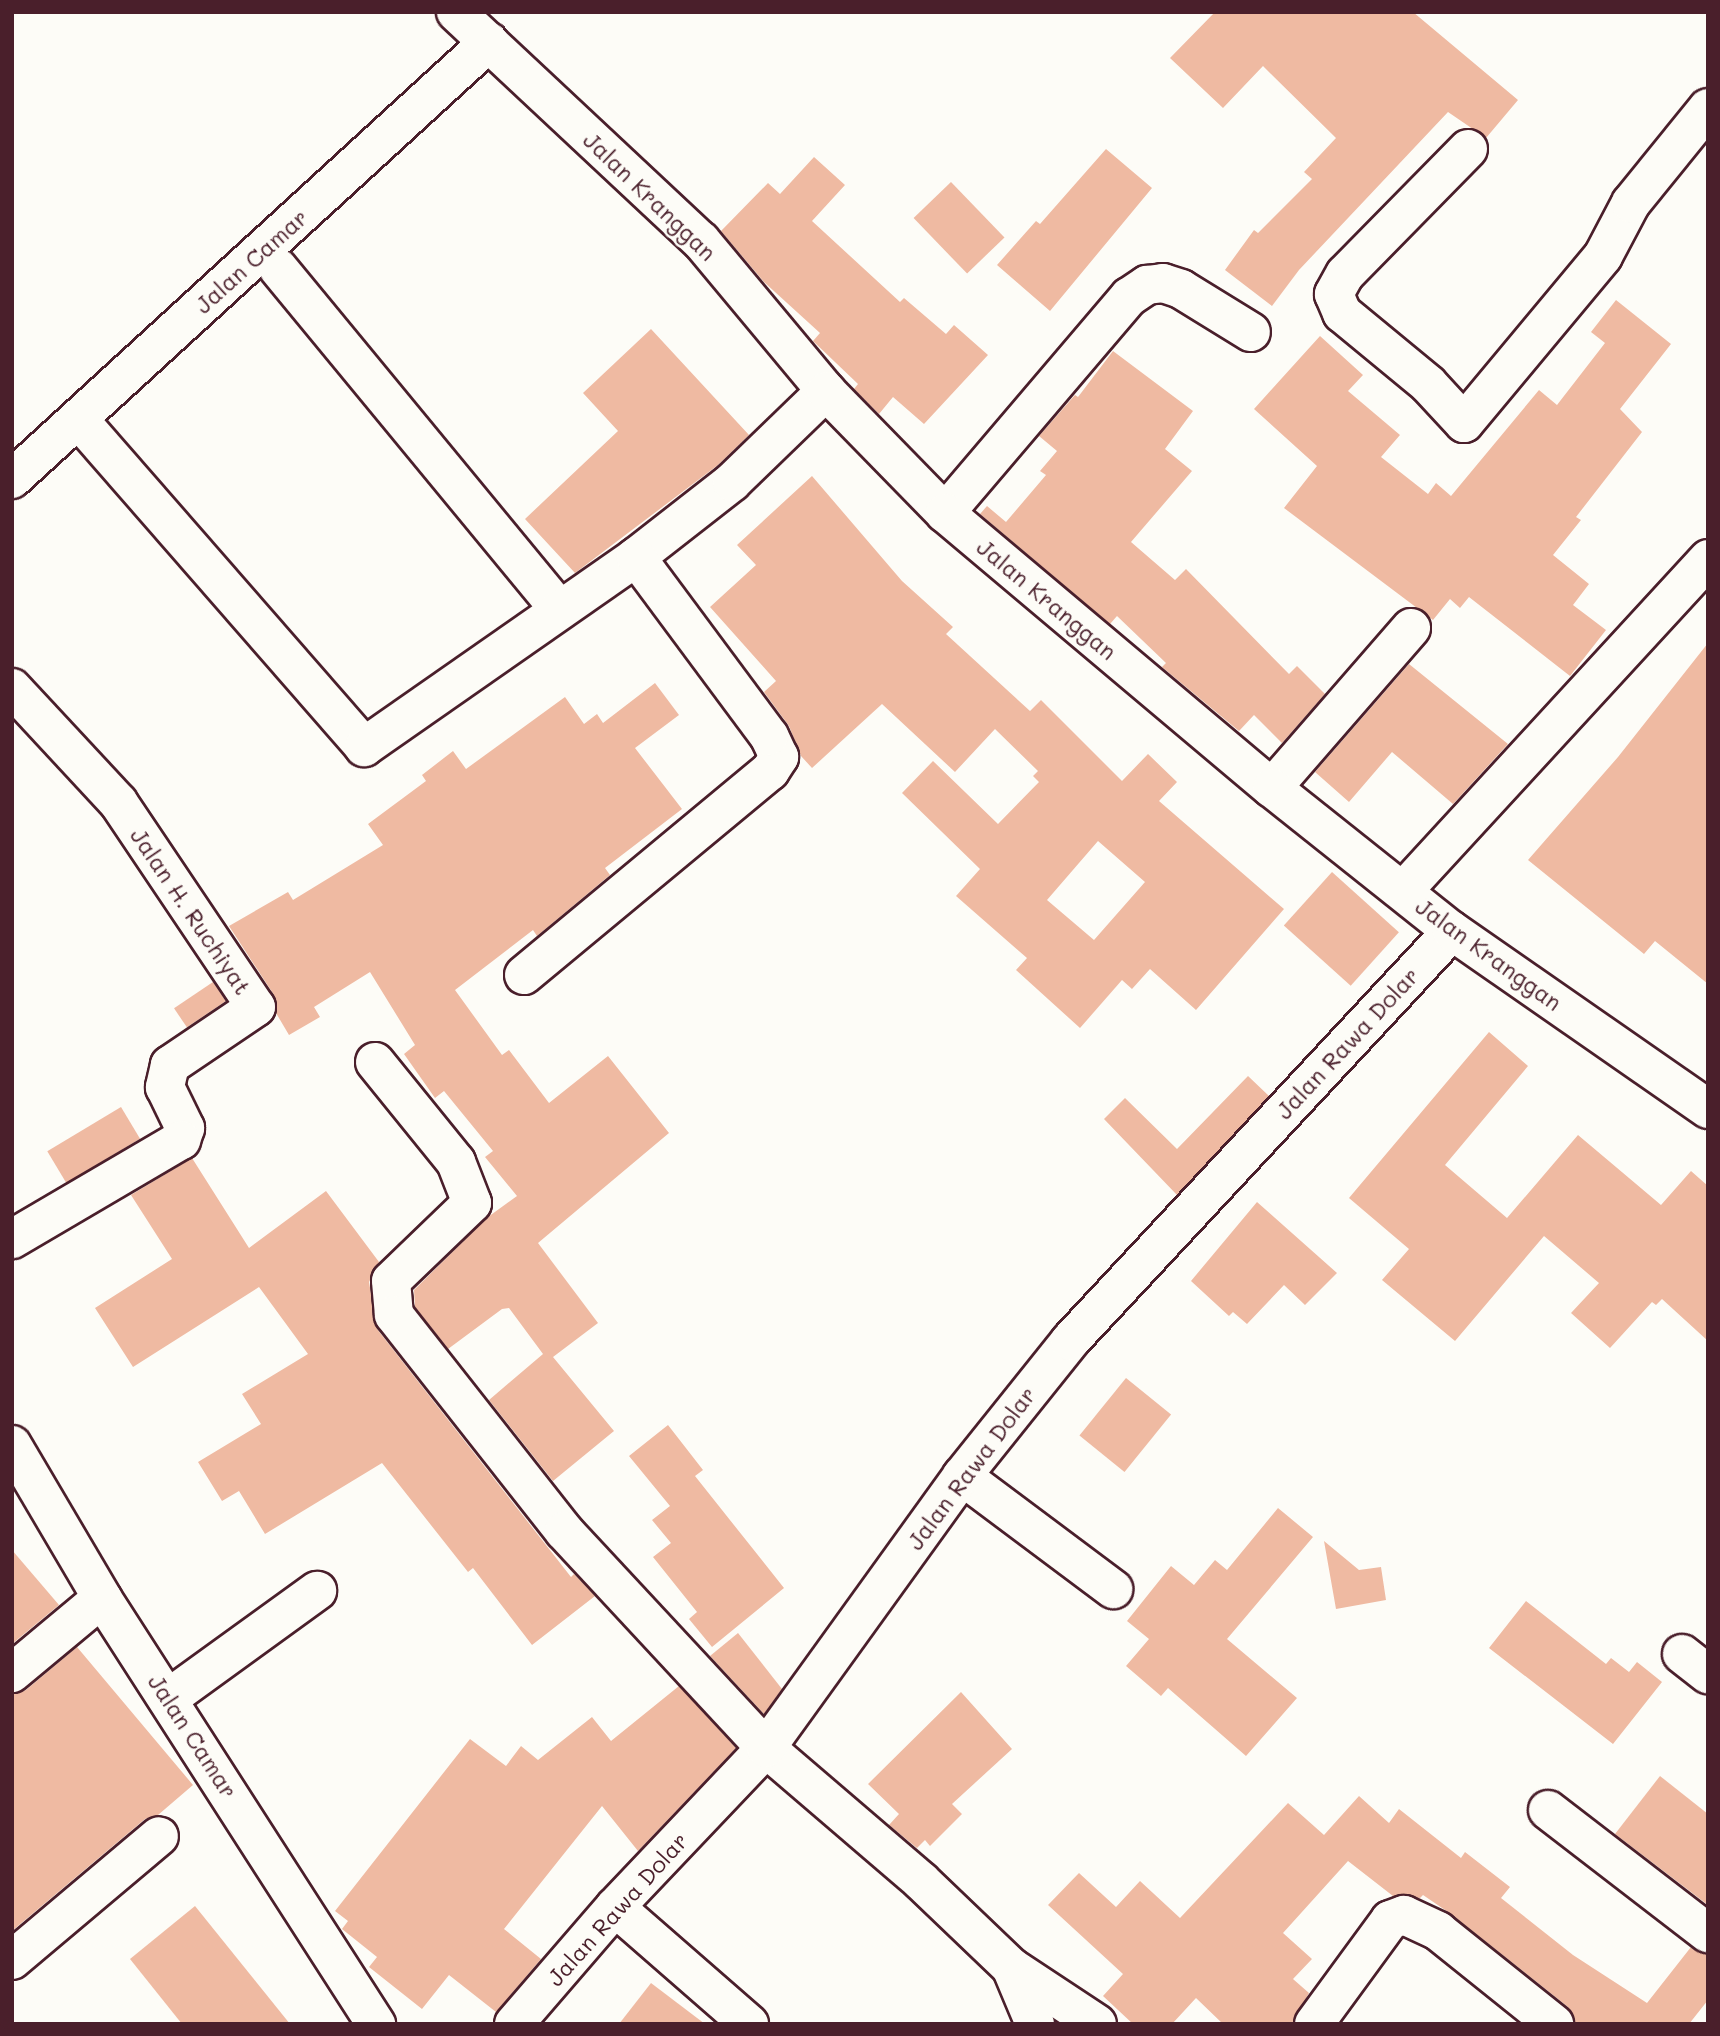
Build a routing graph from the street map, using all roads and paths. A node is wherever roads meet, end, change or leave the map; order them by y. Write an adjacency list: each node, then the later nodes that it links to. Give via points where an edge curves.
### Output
1 (456, 12): 2 (street, Jalan Kranggan)
2 (489, 41): 7 (street, Jalan Kranggan, via 701,241); 9 (street, Jalan Camar)
3 (1708, 108): 4 (street, via 1631,203 1603,256 1464,424 1428,384 1342,313 1334,294 1345,274)
4 (1468, 149)
5 (278, 268): 13 (street)
6 (1251, 332): 10 (street, via 1213,304 1181,289 1163,283 1147,285 1129,297)
7 (826, 391): 10 (street, Jalan Kranggan); 11 (street, via 732,482)
8 (86, 429): 13 (street, via 364,747)
9 (12, 479)
10 (945, 513): 16 (street, Jalan Kranggan)
11 (636, 557): 13 (street); 19 (street, via 769,736 779,757 770,771)
12 (1708, 559): 17 (street)
13 (559, 609)
14 (1411, 628): 16 (street)
15 (12, 688): 22 (street, Jalan H. Ruchiyat, via 118,802 256,1007 170,1065 165,1087 185,1128 181,1140)
16 (1272, 788): 17 (street, Jalan Kranggan)
17 (1403, 891): 18 (street, Jalan Kranggan)
18 (1452, 931): 21 (street, Jalan Kranggan); 24 (street, Jalan Rawa Dolar, via 1070,1341)
19 (524, 975)
20 (375, 1062): 31 (street, via 456,1162 472,1203 391,1281 394,1315 564,1531)
21 (1708, 1109)
22 (12, 1239)
23 (12, 1446): 25 (street, Jalan Camar)
24 (962, 1476): 26 (street); 31 (street, Jalan Rawa Dolar)
25 (23, 1494): 28 (street, Jalan Camar)
26 (1113, 1589)
27 (317, 1591): 30 (street)
28 (102, 1598): 29 (street); 30 (street, Jalan Camar)
29 (12, 1673)
30 (169, 1698): 38 (street, Jalan Camar)
31 (766, 1748): 34 (street, Jalan Rawa Dolar); 37 (street, via 921,1881)
32 (1548, 1810): 35 (street)
33 (159, 1836): 36 (street)
34 (615, 1907): 39 (street, Jalan Rawa Dolar); 40 (street)
35 (1708, 1933)
36 (12, 1960)
37 (1011, 1968): 41 (street); 42 (street)
38 (376, 2024)
39 (514, 2024)
40 (749, 2024)
41 (1035, 2024)
42 (1097, 2024)
43 (1314, 2024): 44 (street, via 1390,1920 1404,1915 1438,1931)
44 (1554, 2024)

